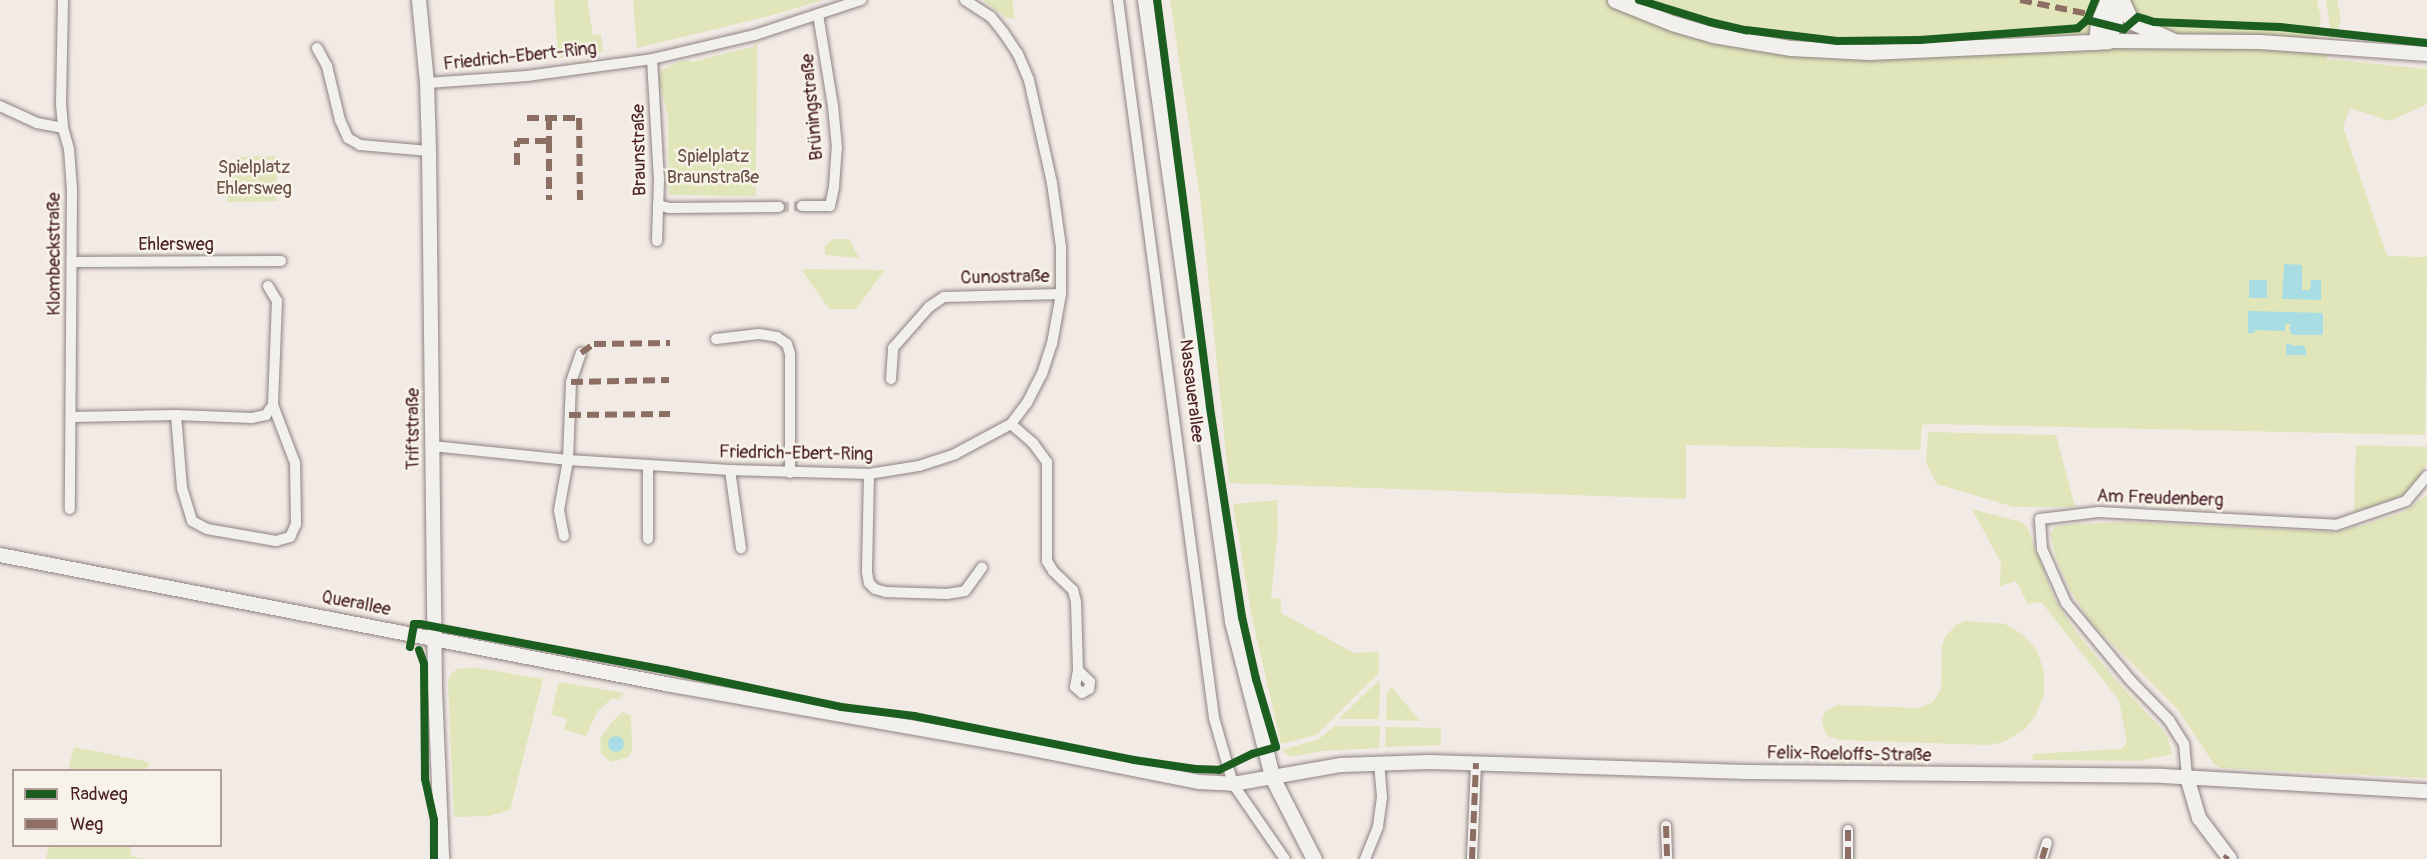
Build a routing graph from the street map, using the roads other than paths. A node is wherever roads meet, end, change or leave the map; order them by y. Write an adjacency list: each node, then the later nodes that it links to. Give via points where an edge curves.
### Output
1 (63, 0): 17 (street, Klombeckstraße)
2 (419, 0): 15 (street, Triftstraße)
3 (861, 0): 9 (street, Friedrich-Ebert-Ring)
4 (964, 0): 26 (street, Friedrich-Ebert-Ring, via 991,17 1004,33 1029,80 1053,183 1061,247)
5 (1118, 0): 53 (street, Nassauerallee, via 1214,718)
6 (1145, 0): 52 (main road, Nassauerallee, via 1232,621)
7 (1615, 0): 11 (main road, via 1713,35 1830,52)
8 (2117, 0): 10 (main road, via 2132,22); 11 (main road)
9 (818, 14): 14 (street, Friedrich-Ebert-Ring); 20 (street, Brüningstraße, via 837,148 830,206)
10 (2172, 40): 11 (street); 13 (street, via 2324,45)
11 (2102, 41)
12 (317, 48): 18 (street, via 327,66 348,138 360,145)
13 (2427, 54)
14 (652, 58): 15 (street, Friedrich-Ebert-Ring, via 527,76); 19 (street, Braunstraße, via 658,129)
15 (427, 83): 18 (street, Triftstraße)
16 (0, 106): 17 (street, via 37,123)
17 (63, 128): 24 (street, Klombeckstraße, via 69,149)
18 (429, 151): 34 (street, Triftstraße)
19 (658, 206): 21 (street); 22 (street, Braunstraße)
20 (802, 206)
21 (779, 207)
22 (657, 241)
23 (280, 261): 24 (street, Ehlersweg)
24 (72, 262): 32 (street, Klombeckstraße)
25 (268, 286): 30 (street, via 277,301)
26 (1061, 294): 29 (street, Cunostraße, via 944,297 929,307 893,348); 33 (street, Friedrich-Ebert-Ring, via 1053,344 1042,374)
27 (716, 339): 38 (street, via 759,334 777,337 787,344)
28 (581, 353): 35 (street, via 571,382)
29 (891, 379)
30 (273, 405): 31 (street, via 266,416 252,418); 31 (street, via 293,454 296,486 296,524 290,537 276,541 207,529 192,521 182,488)
31 (176, 415): 32 (street)
32 (71, 417): 41 (street, Klombeckstraße)
33 (1011, 424): 39 (street, Friedrich-Ebert-Ring, via 955,454 919,466); 48 (street, via 1047,462 1047,561 1073,590 1077,602)
34 (432, 446): 35 (street, Friedrich-Ebert-Ring); 47 (street, Triftstraße)
35 (568, 460): 36 (street, Friedrich-Ebert-Ring); 42 (street, via 559,510)
36 (648, 465): 37 (street, Friedrich-Ebert-Ring); 43 (street)
37 (730, 470): 38 (street, Friedrich-Ebert-Ring); 44 (street)
38 (790, 473): 39 (street, Friedrich-Ebert-Ring)
39 (869, 474): 46 (street, via 867,572 868,583 875,589 947,594 965,591)
40 (2427, 476): 51 (street, Am Freudenberg, via 2406,501 2336,525 2099,512 2040,519 2042,549 2066,603 2169,720 2184,744)
41 (70, 509)
42 (564, 536)
43 (648, 539)
44 (741, 548)
45 (0, 555): 47 (street, Querallee)
46 (982, 568)
47 (435, 638): 53 (street, Querallee, via 666,684); 59 (street, Triftstraße)
48 (1078, 670)
49 (1379, 762): 50 (street, Felix-Roeloffs-Straße); 52 (street, Felix-Roeloffs-Straße, via 1341,765); 62 (street, via 1382,796 1378,826)
50 (1476, 763): 51 (street, Felix-Roeloffs-Straße, via 1746,772); 63 (street)
51 (2187, 777): 54 (street, Felix-Roeloffs-Straße); 58 (street, via 2199,818)
52 (1273, 779): 53 (street, Querallee); 61 (main road, Nassauerallee)
53 (1227, 784): 60 (street, Nassauerallee)
54 (2427, 791)
55 (1666, 826): 64 (street)
56 (1848, 831): 65 (street)
57 (2047, 843): 66 (street)
58 (2227, 858)
59 (442, 859)
60 (1285, 859)
61 (1314, 859)
62 (1365, 859)
63 (1472, 859)
64 (1667, 859)
65 (1848, 859)
66 (2042, 859)

